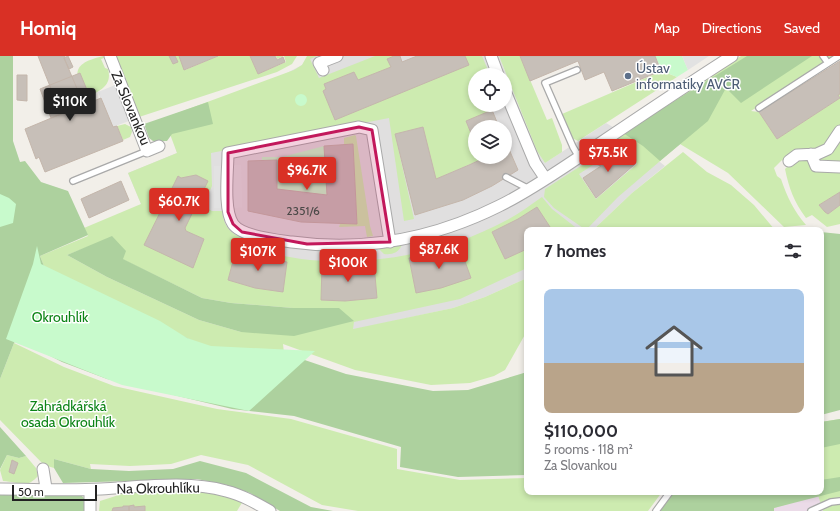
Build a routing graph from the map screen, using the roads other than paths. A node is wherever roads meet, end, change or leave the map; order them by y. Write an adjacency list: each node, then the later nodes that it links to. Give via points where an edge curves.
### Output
1 (110, 56): 16 (street, Za Slovankou)
2 (337, 56): 9 (street, via 319,63)
3 (491, 56): 8 (street)
4 (732, 56): 14 (street)
5 (823, 56): 7 (lane)
6 (839, 56): 7 (lane)
7 (828, 63): 11 (lane)
8 (495, 68)
9 (323, 70)
10 (577, 70): 18 (lane, via 545,83)
11 (759, 108)
12 (512, 109): 23 (street, via 535,163)
13 (840, 131): 17 (street, via 828,149)
14 (602, 142): 18 (street); 19 (lane)
15 (159, 146): 16 (street, Za Slovankou)
16 (147, 151): 24 (lane)
17 (811, 154): 20 (street, via 797,155); 21 (street, via 816,166)
18 (579, 157): 23 (street)
19 (612, 159)
20 (789, 161)
21 (840, 167)
22 (506, 177): 25 (lane)
23 (545, 178): 25 (street)
24 (72, 181)
25 (529, 189): 26 (street, via 469,220 433,233)
26 (390, 242): 26 (street, via 324,245 275,240 242,232 233,224 228,212 228,152 359,127 372,130)
27 (43, 469): 28 (street)
28 (46, 488): 29 (street, Na Okrouhlíku); 30 (street, Na Okrouhlíku)
29 (0, 489)
30 (90, 490): 33 (street); 34 (street, Na Okrouhlíku, via 200,486 225,490)
31 (668, 495): 35 (lane)
32 (840, 501): 36 (lane, via 830,502)
33 (90, 511)
34 (270, 511)
35 (656, 511)
36 (811, 511)

